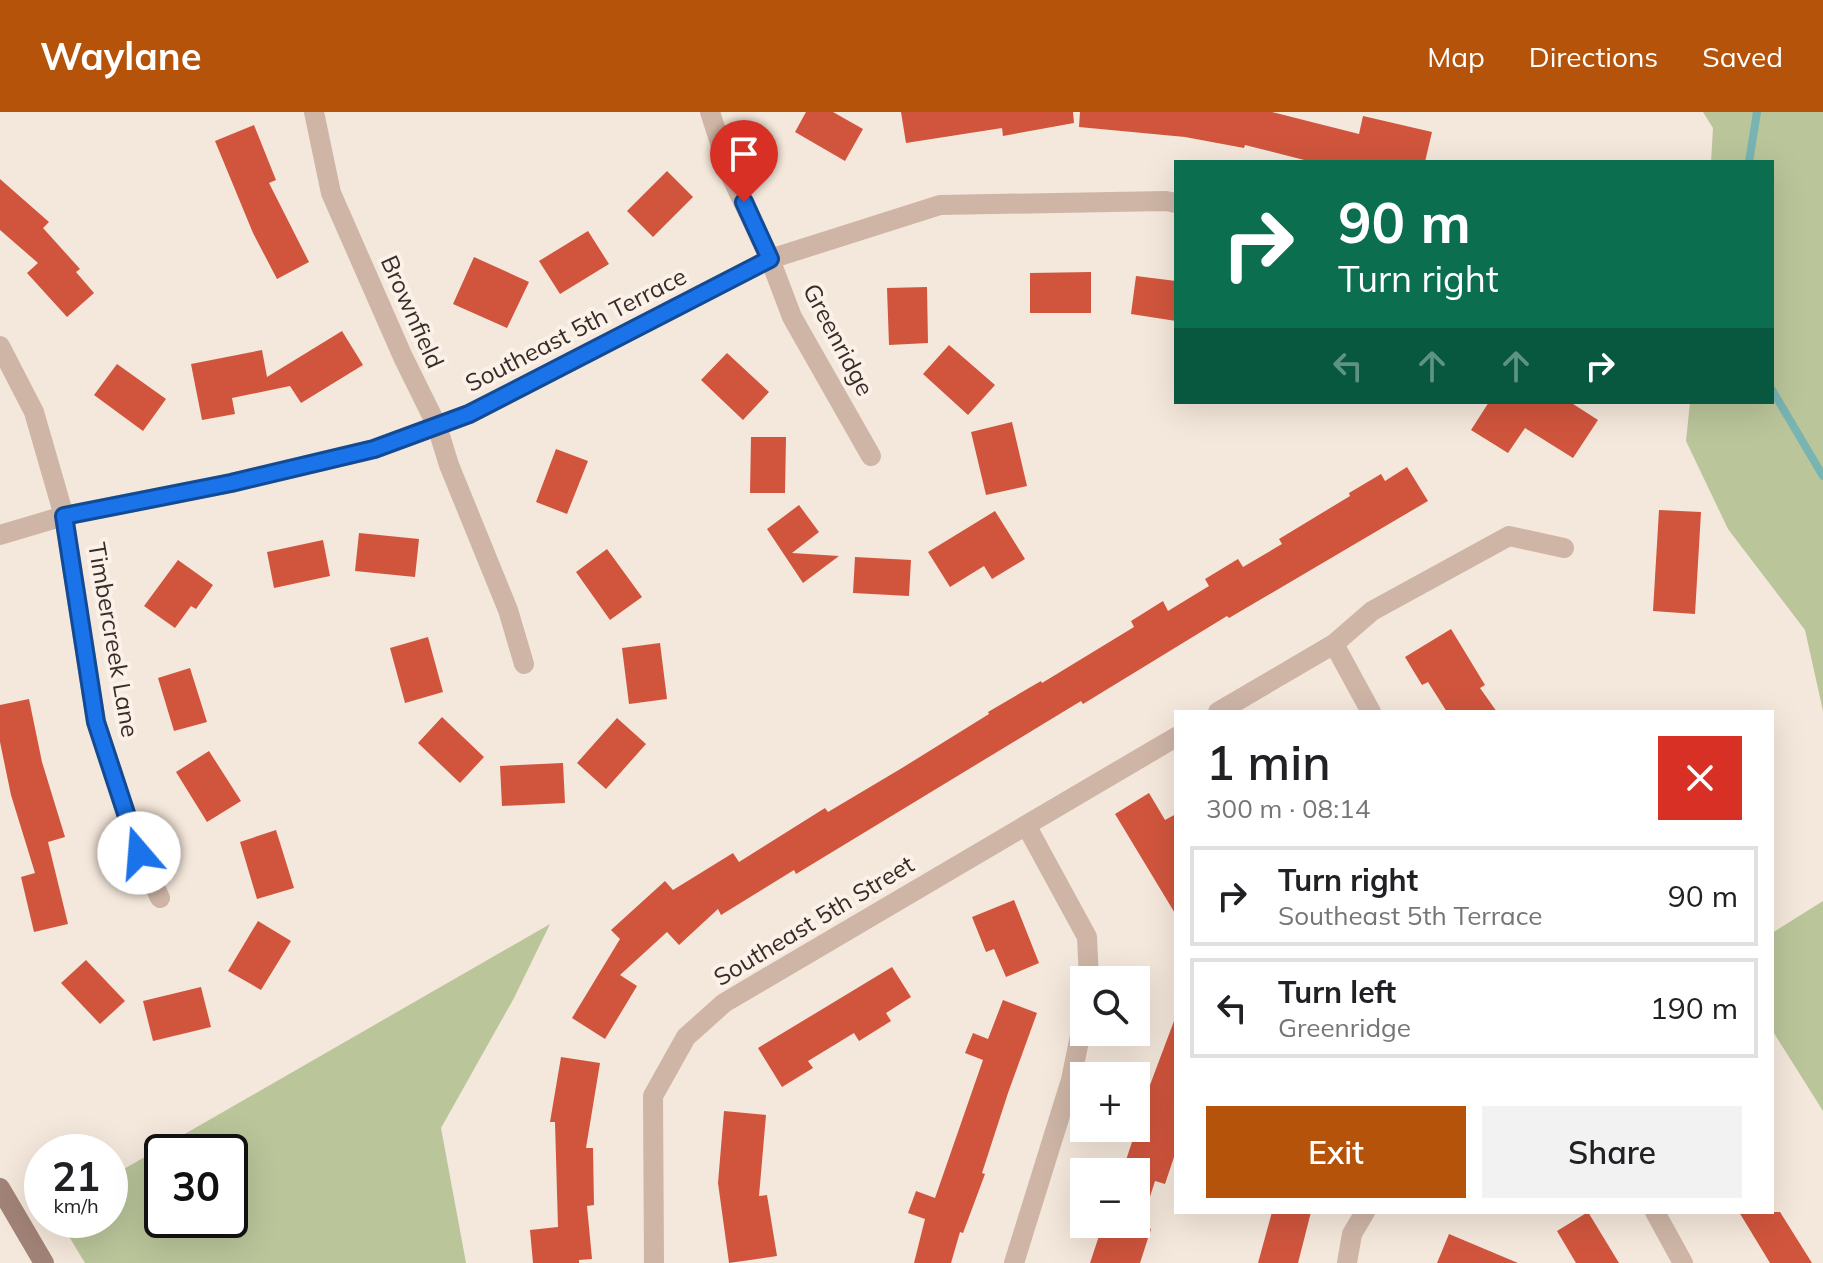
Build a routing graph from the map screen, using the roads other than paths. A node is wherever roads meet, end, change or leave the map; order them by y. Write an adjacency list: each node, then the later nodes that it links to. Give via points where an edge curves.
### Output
1 (314, 112): 6 (street, Brownfield, via 331,193)
2 (710, 112): 4 (street, Greenridge, via 730,174)
3 (1174, 203): 4 (street, Southeast 5th Terrace, via 940,205)
4 (770, 259): 6 (street, Southeast 5th Terrace, via 555,372); 7 (street, Greenridge, via 792,317)
5 (0, 346): 8 (street, Timbercreek Lane, via 34,412)
6 (437, 426): 8 (street, Southeast 5th Terrace, via 374,449); 12 (street, Brownfield)
7 (871, 456)
8 (64, 516): 9 (street, Southeast 5th Terrace); 17 (street, Timbercreek Lane, via 96,722 139,853)
9 (0, 535)
10 (1564, 548): 11 (street, via 1509,536 1372,611)
11 (1334, 644): 13 (street); 14 (street)
12 (524, 664)
13 (1221, 710)
14 (1370, 710)
15 (1174, 738): 16 (street, Southeast 5th Street)
16 (1026, 825): 18 (street, via 1087,937); 24 (street, Southeast 5th Street, via 724,1003 686,1037 653,1096)
17 (160, 898)
18 (1088, 966)
19 (1078, 1046): 25 (street)
20 (0, 1188): 23 (main road)
21 (1364, 1214): 26 (street, via 1352,1234)
22 (1656, 1214): 27 (street)
23 (44, 1263)
24 (654, 1263)
25 (1014, 1263)
26 (1347, 1263)
27 (1683, 1263)

